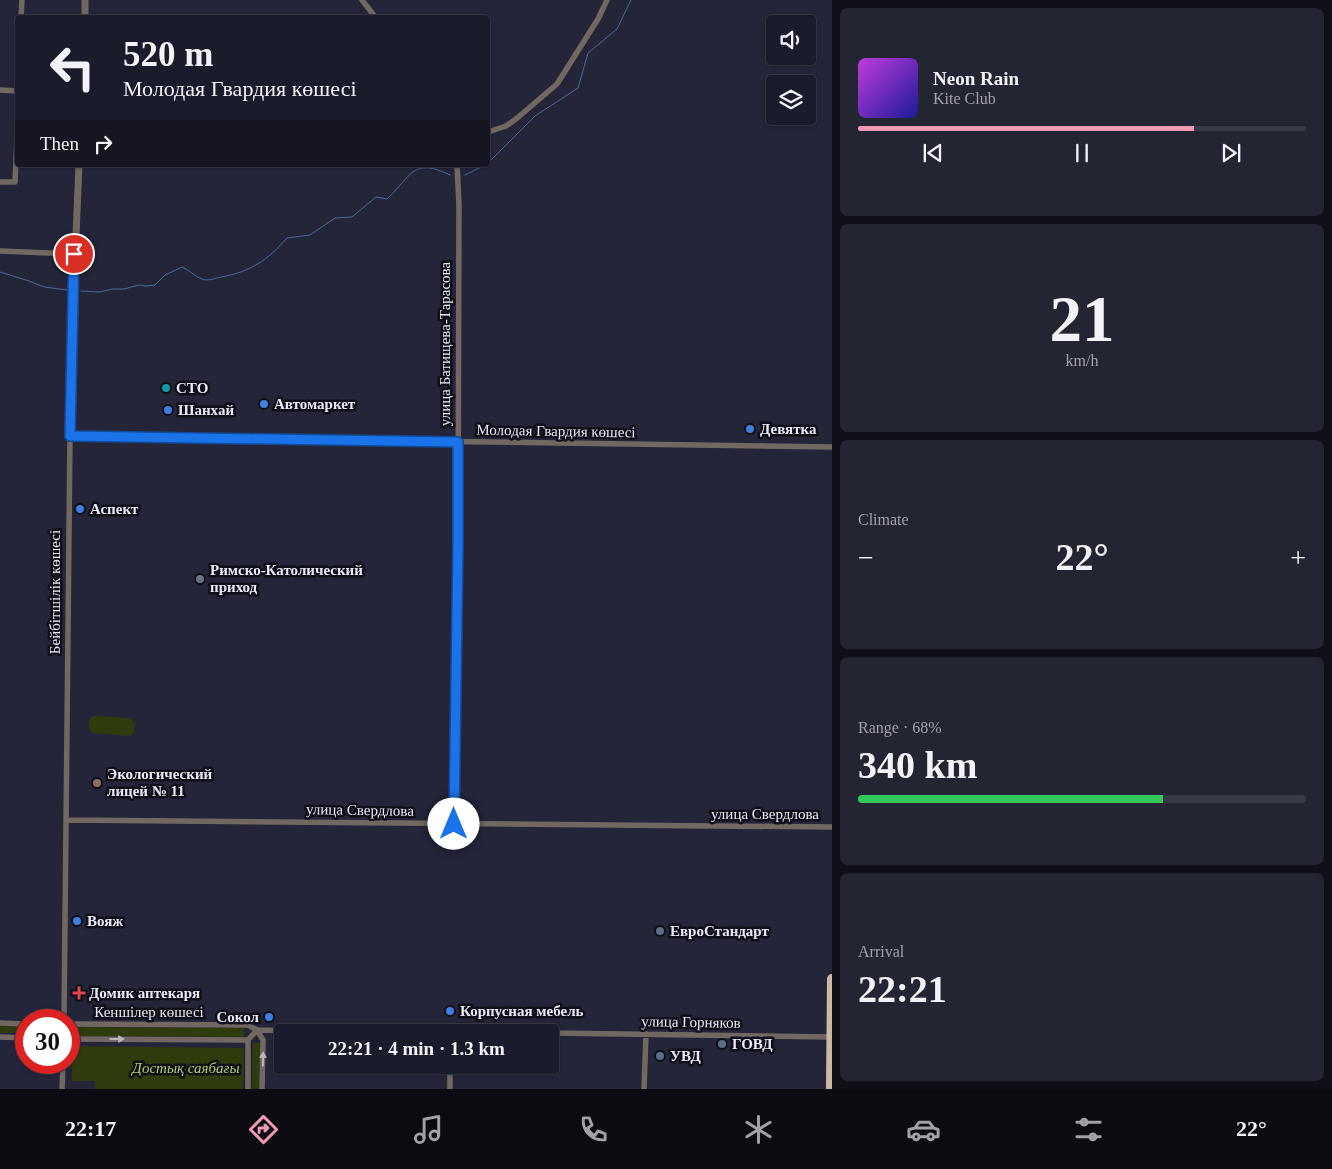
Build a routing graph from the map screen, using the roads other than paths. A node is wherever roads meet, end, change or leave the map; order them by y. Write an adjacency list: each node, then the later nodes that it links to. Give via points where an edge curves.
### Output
1 (22, 0): 5 (street)
2 (85, 0): 6 (street)
3 (362, 0): 7 (street)
4 (607, 0): 10 (street, via 556,84 516,119)
5 (21, 15)
6 (85, 15)
7 (374, 15)
8 (0, 90): 9 (street)
9 (15, 91)
10 (490, 131)
11 (16, 167): 14 (street, via 15,182)
12 (79, 167): 16 (street, Бейбітшілік көшесі)
13 (457, 167): 18 (street, улица Батищева-Тарасова)
14 (0, 182)
15 (0, 251): 16 (street)
16 (74, 254): 17 (street, Бейбітшілік көшесі)
17 (70, 436): 18 (street, Молодая Гвардия көшесі); 20 (street, Бейбітшілік көшесі)
18 (458, 442): 19 (street, Молодая Гвардия көшесі); 21 (street, улица Батищева-Тарасова)
19 (832, 447)
20 (67, 820): 21 (street, улица Свердлова); 24 (street, Бейбітшілік көшесі)
21 (454, 824): 22 (street, улица Свердлова)
22 (832, 827)
23 (832, 979): 33 (highway)
24 (64, 1009)
25 (0, 1023): 26 (street)
26 (15, 1024)
27 (80, 1024): 28 (street, Кеншілер көшесі, via 248,1025)
28 (257, 1030): 29 (street); 36 (street); 41 (street, one-way to 28, via 263,1040)
29 (274, 1030)
30 (559, 1033): 31 (street, улица Горняков)
31 (646, 1034): 33 (street, улица Горняков); 43 (street)
32 (0, 1037): 34 (street)
33 (831, 1037): 44 (highway)
34 (15, 1038)
35 (80, 1039): 36 (street, Кеншілер көшесі, one-way to 36)
36 (248, 1040): 40 (street)
37 (63, 1074): 39 (street)
38 (450, 1074): 42 (street)
39 (62, 1089)
40 (248, 1089)
41 (262, 1089)
42 (450, 1089)
43 (644, 1089)
44 (831, 1089)

